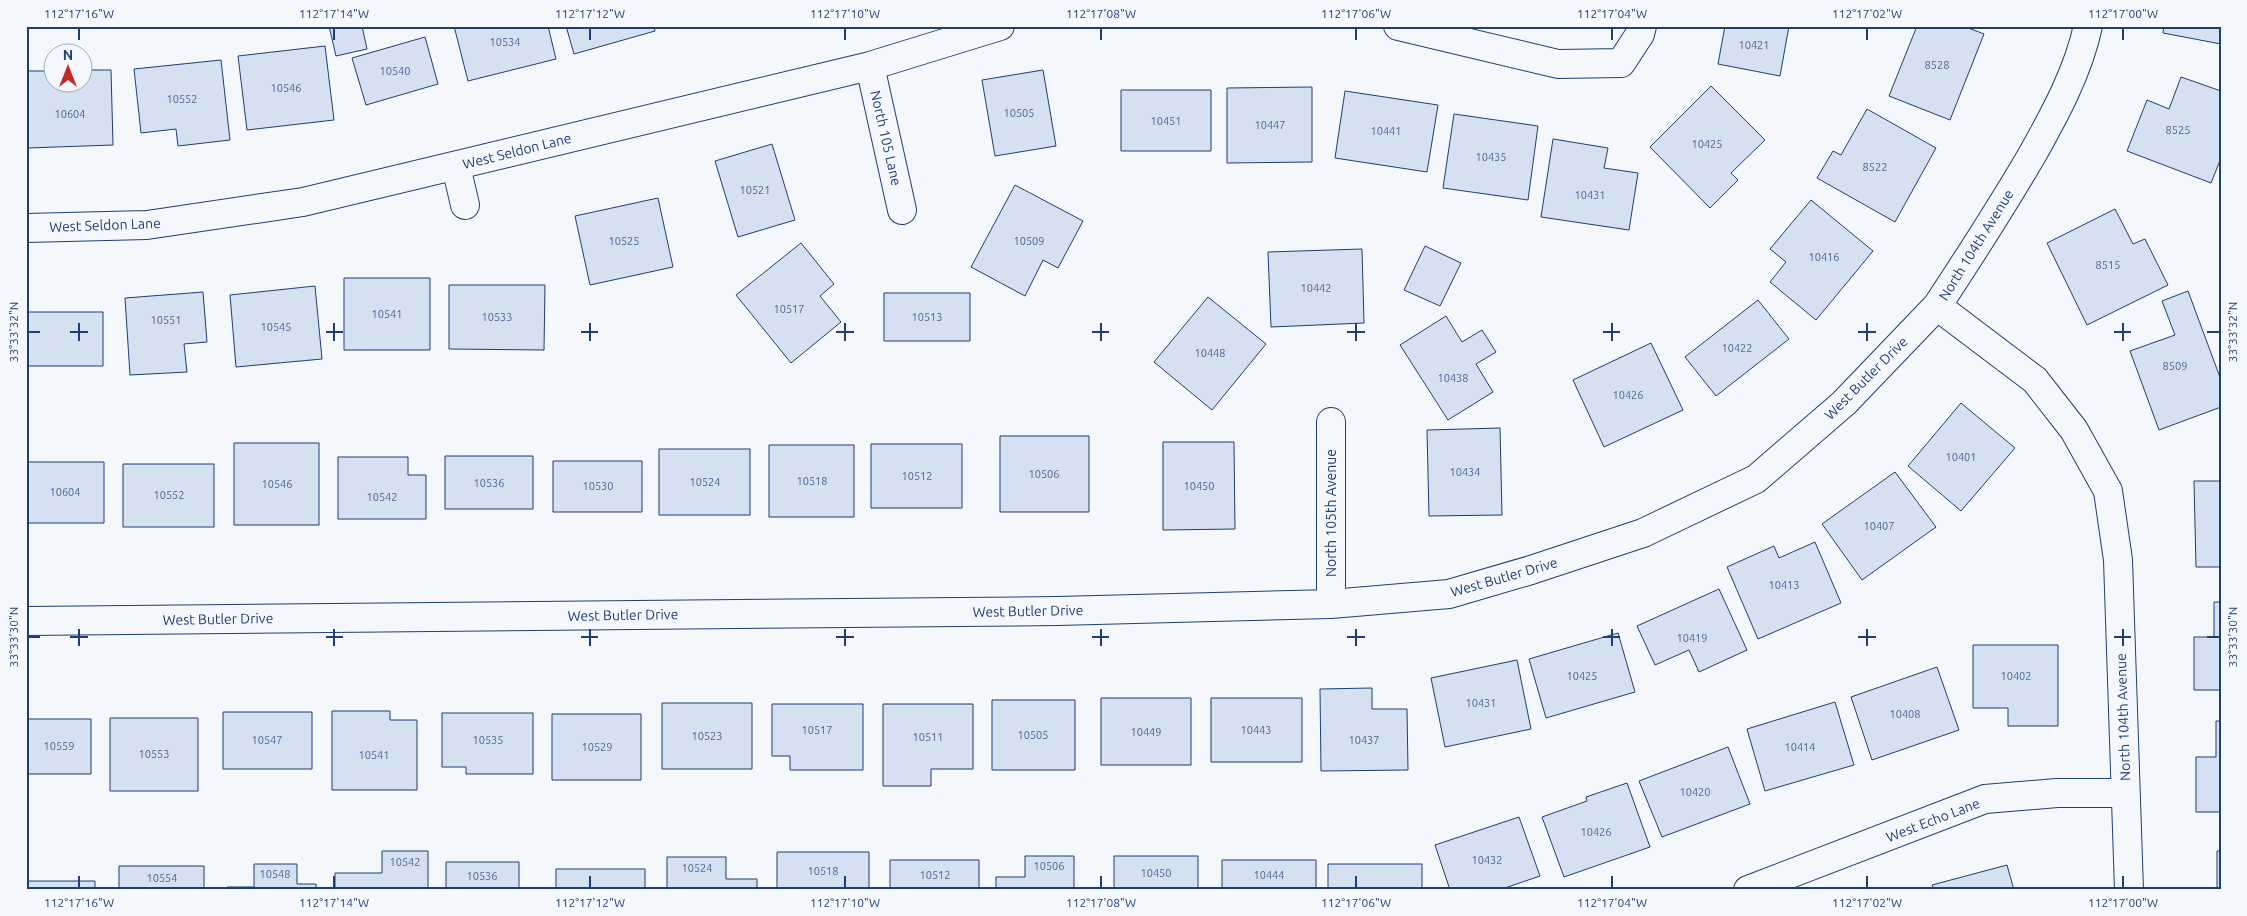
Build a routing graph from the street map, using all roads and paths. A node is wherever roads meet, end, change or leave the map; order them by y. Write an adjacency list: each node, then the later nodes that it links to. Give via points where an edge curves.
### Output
1 (1000, 26): 5 (street, West Seldon Lane)
2 (1398, 26): 3 (street, via 1558,64 1621,63)
3 (1642, 26)
4 (2088, 26): 10 (street, North 104th Avenue, via 2084,45 2056,111 1997,216)
5 (870, 66): 6 (street, West Seldon Lane); 8 (street, North 105 Lane)
6 (456, 166): 7 (street); 9 (street, West Seldon Lane, via 303,202 147,225)
7 (465, 205)
8 (902, 210)
9 (26, 228)
10 (1937, 306): 12 (street, West Butler Drive, via 1844,403 1756,479 1643,533 1531,570 1449,594); 14 (street, North 104th Avenue, via 2035,380 2074,430 2108,491 2118,560)
11 (1331, 422): 12 (street, North 105th Avenue)
12 (1331, 604): 13 (street, West Butler Drive)
13 (26, 621)
14 (2126, 793): 15 (street, West Echo Lane, via 2056,793 1985,800); 16 (street, North 104th Avenue)
15 (1748, 890)
16 (2129, 890)

